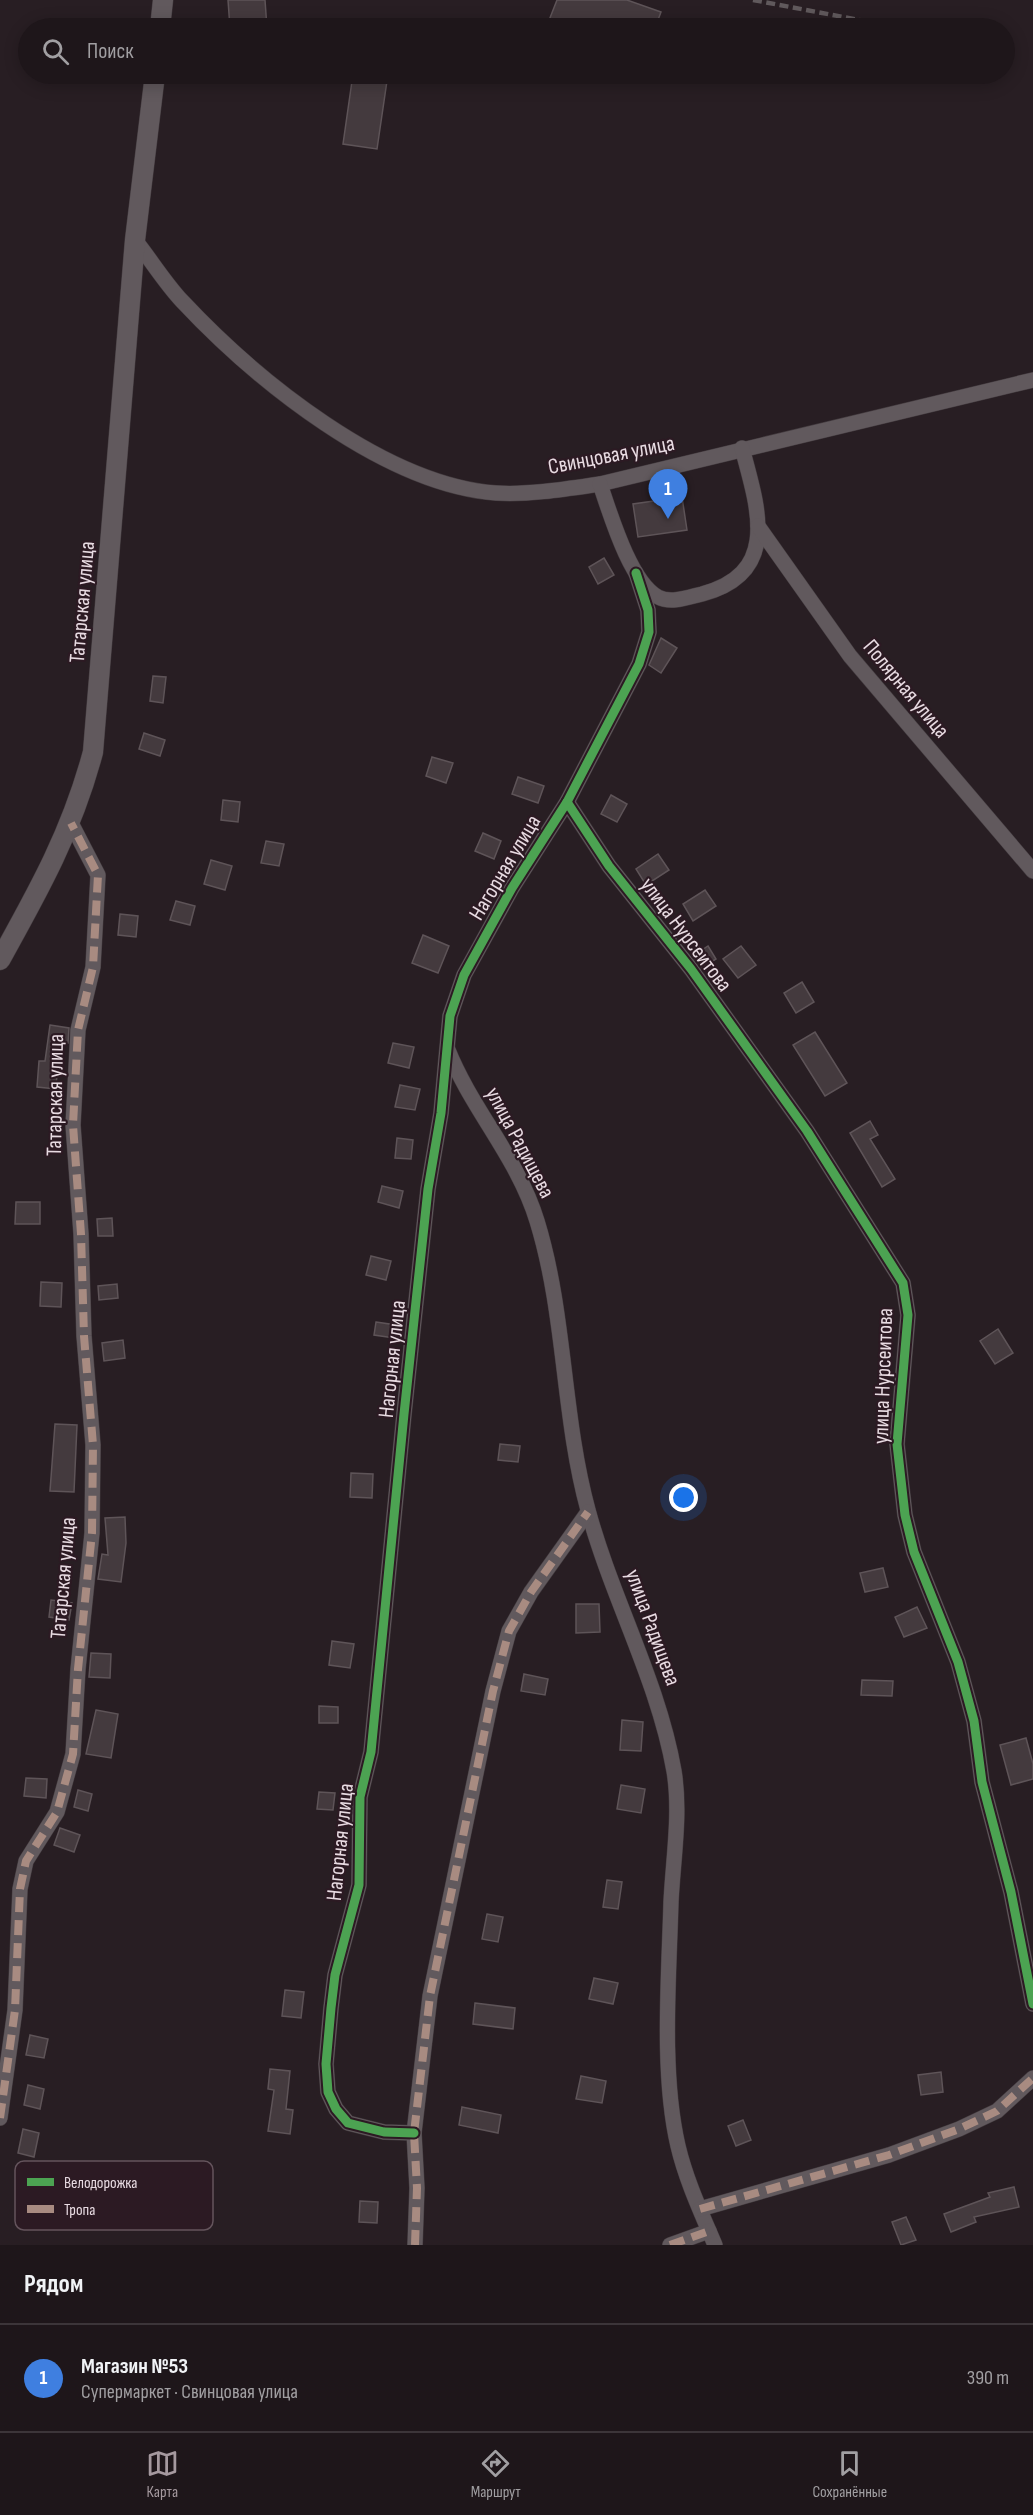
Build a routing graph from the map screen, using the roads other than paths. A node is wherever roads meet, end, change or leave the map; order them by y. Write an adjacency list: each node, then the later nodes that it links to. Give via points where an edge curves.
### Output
1 (163, 0): 2 (street)
2 (161, 18)
3 (154, 84): 4 (street, Татарская улица)
4 (135, 240): 7 (street, Свинцовая улица, via 181,300 241,359 307,413 387,459 437,481 495,493 554,491); 11 (street, Татарская улица, via 93,752)
5 (1033, 380): 6 (street, Свинцовая улица)
6 (742, 448): 7 (street, Свинцовая улица); 8 (street, via 756,501)
7 (600, 484): 9 (street)
8 (758, 526): 9 (street, via 759,546 750,566 724,588 676,600 657,597); 12 (street, Полярная улица, via 849,656)
9 (636, 573): 10 (street, Нагорная улица, via 648,610 649,632 639,664)
10 (567, 801): 14 (street, Нагорная улица, via 512,888 464,975 450,1016); 16 (street, улица Нурсеитова, via 609,866 691,969 807,1131 903,1283 908,1315 897,1444 904,1515 914,1552 958,1662 974,1721 982,1782 1011,1892)
11 (71, 824): 13 (street); 18 (street, Татарская улица, via 98,876 93,967 78,1030 73,1125 93,1445 92,1533 73,1754 57,1812 26,1861 20,1889 15,2010)
12 (1033, 871)
13 (0, 960)
14 (447, 1047): 15 (street, улица Радищева, via 458,1076 515,1168 537,1220 553,1295 572,1438); 19 (street, Нагорная улица, via 404,1414 371,1752 360,1797 359,1885 335,1975 326,2064 328,2092 348,2122 384,2132)
15 (588, 1512): 19 (street, via 509,1630 430,1996); 20 (street, улица Радищева, via 657,1697 674,1774 670,2085 677,2143)
16 (1033, 2004)
17 (1033, 2078): 20 (street, via 997,2111 959,2129 889,2155)
18 (0, 2118)
19 (414, 2133): 22 (street)
20 (700, 2209): 21 (street, улица Радищева)
21 (712, 2238): 23 (street)
22 (415, 2245)
23 (670, 2245)

